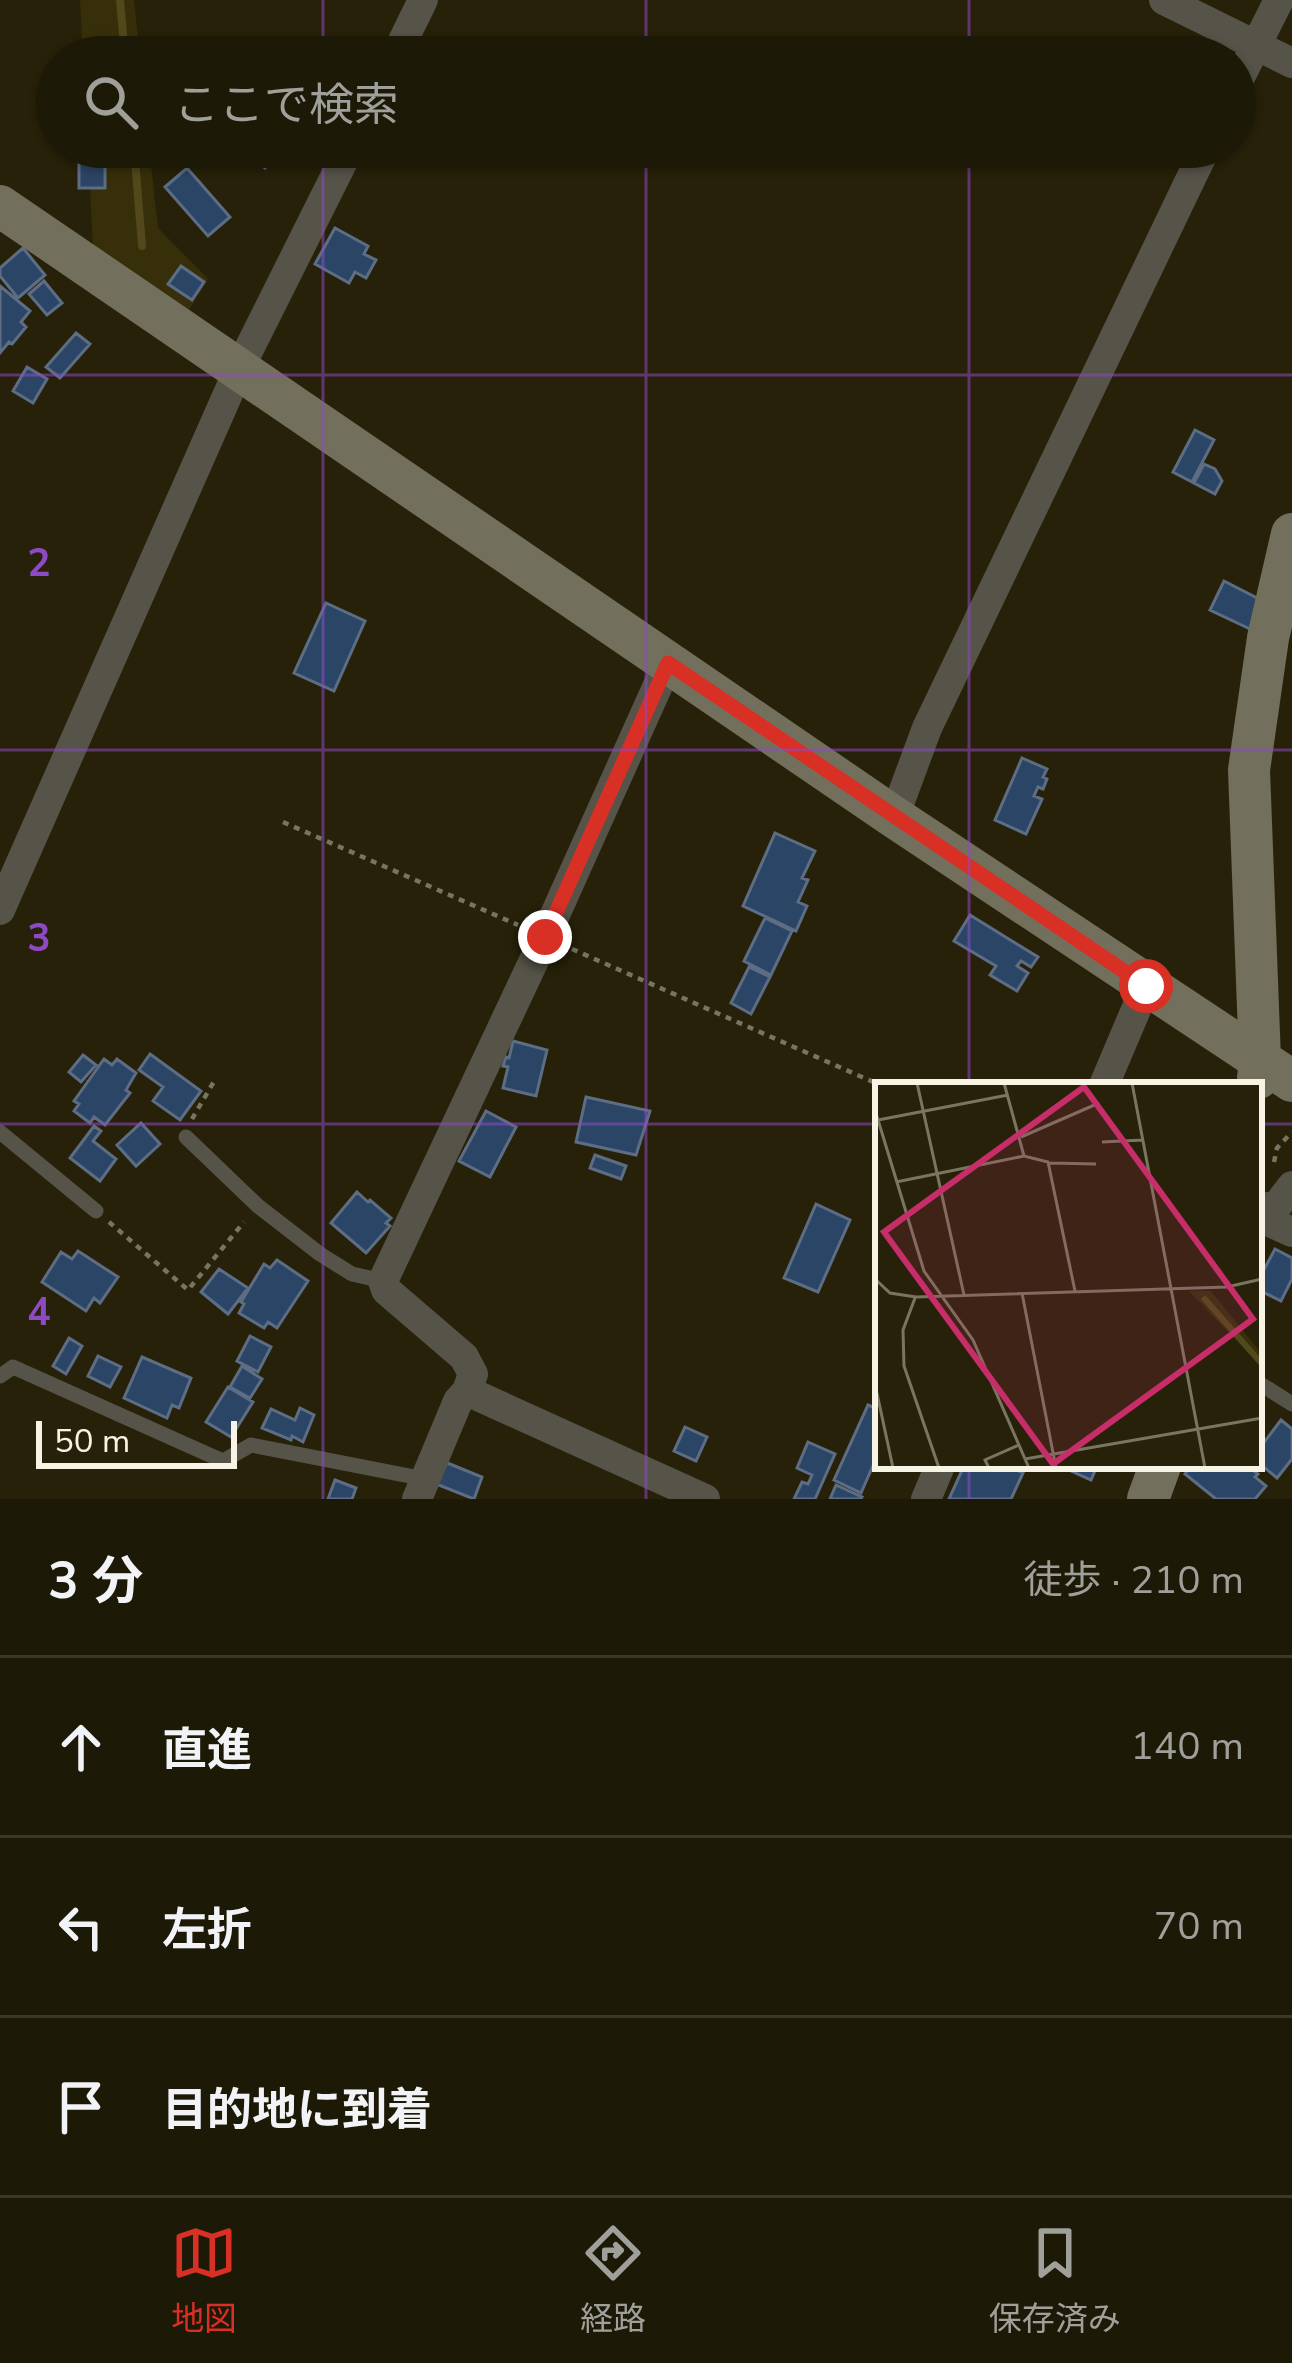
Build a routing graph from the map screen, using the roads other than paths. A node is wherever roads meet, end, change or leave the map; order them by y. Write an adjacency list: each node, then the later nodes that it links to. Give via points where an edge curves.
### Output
1 (423, 0): 4 (street)
2 (1164, 0): 5 (street)
3 (1279, 0): 6 (street)
4 (405, 36)
5 (1237, 36)
6 (1256, 43)
7 (1256, 45): 8 (street)
8 (1292, 63)
9 (340, 168): 12 (street)
10 (1196, 168): 15 (street, via 927,728)
11 (0, 206): 12 (street)
12 (239, 369): 14 (street); 16 (street)
13 (1292, 534): 18 (street, via 1249,770)
14 (668, 663): 15 (street); 26 (street)
15 (894, 817): 17 (street)
16 (0, 910)
17 (1146, 986): 18 (street); 19 (street)
18 (1270, 1076)
19 (1105, 1082)
20 (0, 1132): 23 (lane)
21 (185, 1137): 26 (lane, via 320,1254)
22 (1292, 1186): 24 (street)
23 (96, 1210)
24 (1263, 1212): 25 (street)
25 (1292, 1232)
26 (383, 1281): 29 (street, via 464,1357 472,1375)
27 (0, 1376): 33 (lane, via 13,1367 223,1461 251,1445)
28 (1262, 1385): 30 (lane)
29 (467, 1390): 33 (street); 34 (street)
30 (1292, 1404)
31 (939, 1469): 35 (street)
32 (1159, 1469): 36 (street)
33 (421, 1489)
34 (705, 1499)
35 (926, 1499)
36 (1148, 1499)

